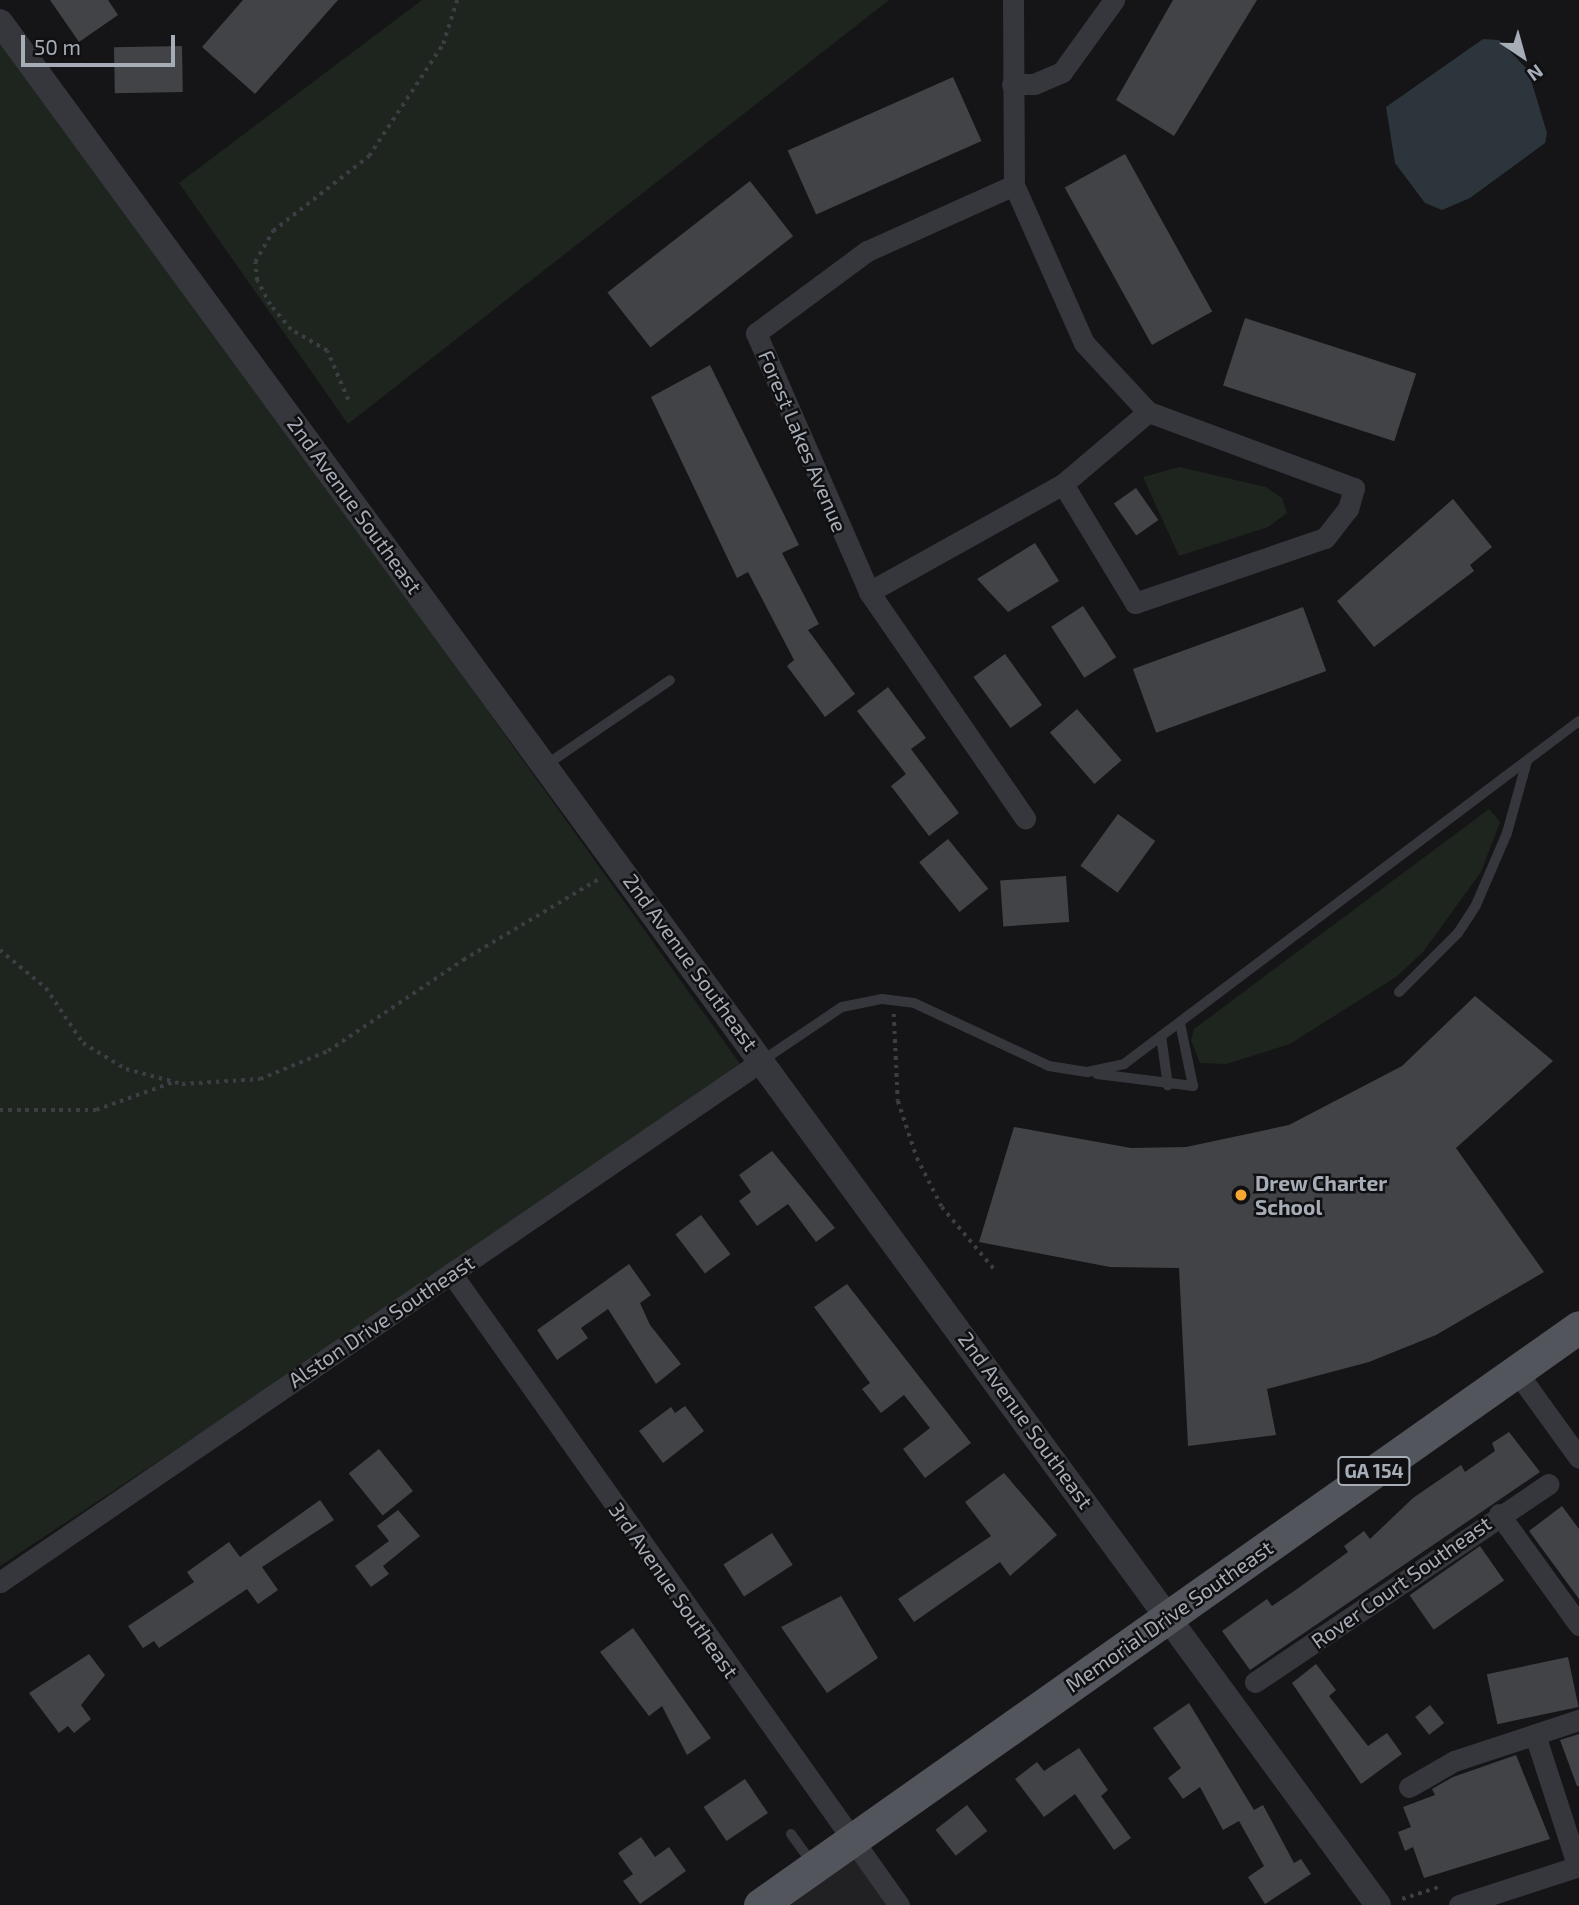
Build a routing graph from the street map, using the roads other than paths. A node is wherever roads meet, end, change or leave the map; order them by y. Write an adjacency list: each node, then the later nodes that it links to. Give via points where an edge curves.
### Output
1 (1013, 0): 4 (street)
2 (1114, 0): 4 (street, via 1062,72 1034,84)
3 (0, 22): 12 (street, 2nd Avenue Southeast)
4 (1012, 84): 5 (street)
5 (1014, 185): 6 (street, via 1084,343); 8 (street, Forest Lakes Avenue, via 867,251 756,333)
6 (1148, 412): 7 (street); 7 (street, via 1354,488 1348,509 1325,538 1135,603)
7 (1063, 484): 8 (street)
8 (869, 592): 13 (street, Forest Lakes Avenue)
9 (670, 680): 12 (lane)
10 (1579, 721): 11 (lane)
11 (1527, 761): 14 (lane, via 1507,833 1476,905 1458,933); 15 (lane)
12 (546, 765): 17 (street, 2nd Avenue Southeast)
13 (1025, 818)
14 (1399, 992)
15 (1180, 1023): 16 (lane); 19 (lane, via 1193,1086)
16 (1161, 1036): 18 (lane, via 1124,1064); 19 (lane)
17 (763, 1060): 18 (lane, via 842,1007 896,999 957,1021 1026,1057); 20 (street, Alston Drive Southeast); 27 (street, 2nd Avenue Southeast)
18 (1087, 1072): 19 (lane)
19 (1168, 1086)
20 (451, 1273): 26 (street, Alston Drive Southeast); 34 (street, 3rd Avenue Southeast)
21 (1579, 1327): 22 (main road, Memorial Drive Southeast / GA 154)
22 (1516, 1371): 23 (street); 27 (main road, Memorial Drive Southeast / GA 154)
23 (1579, 1458)
24 (1549, 1484): 25 (street, Rover Court Southeast)
25 (1499, 1514): 28 (street); 29 (street, Rover Court Southeast)
26 (0, 1582)
27 (1169, 1615): 34 (main road, Memorial Drive Southeast / GA 154); 37 (street, 2nd Avenue Southeast)
28 (1579, 1625)
29 (1255, 1682)
30 (1579, 1720): 31 (street)
31 (1535, 1735): 32 (street, via 1454,1762); 36 (street)
32 (1409, 1787)
33 (791, 1834): 35 (lane)
34 (853, 1840): 35 (main road, Memorial Drive Southeast / GA 154); 39 (street, 3rd Avenue Southeast)
35 (814, 1867): 38 (main road, Memorial Drive Southeast / GA 154)
36 (1578, 1867): 40 (street)
37 (1383, 1899)
38 (760, 1905)
39 (899, 1905)
40 (1459, 1905)

